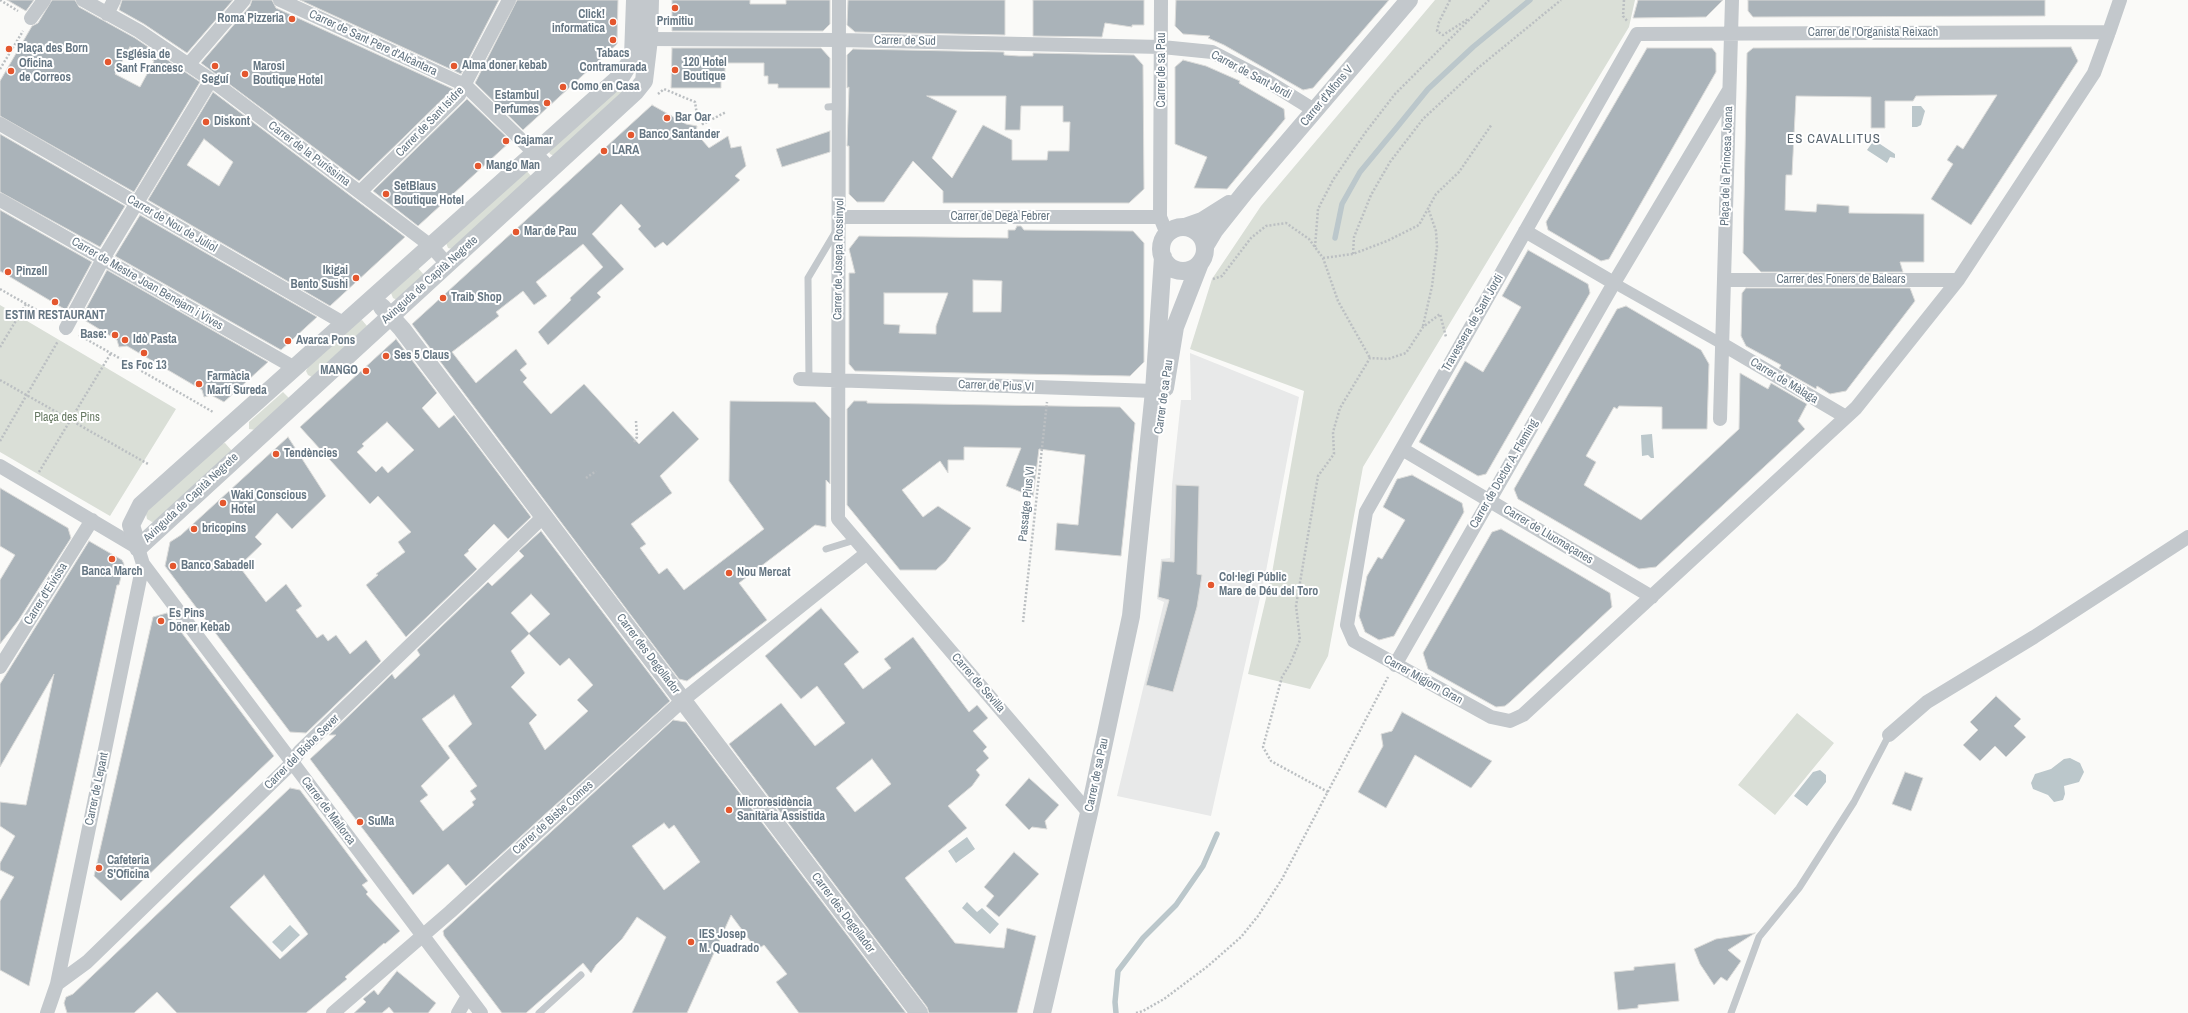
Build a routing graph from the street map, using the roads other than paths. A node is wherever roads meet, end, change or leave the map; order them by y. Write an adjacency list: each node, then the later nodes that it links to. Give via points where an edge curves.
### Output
1 (44, 0): 15 (street)
2 (83, 0): 14 (street, Carrer de la Puríssima)
3 (114, 0): 14 (street)
4 (244, 0): 22 (street)
5 (280, 0): 24 (street, Carrer de Sant Pere d'Alcàntara)
6 (509, 0): 24 (street, Carrer de Sant Isidre)
7 (635, 0): 21 (street)
8 (650, 0): 21 (street)
9 (839, 0): 19 (street, Carrer de Josepa Rossinyol)
10 (1162, 0): 20 (street, Carrer de sa Pau)
11 (1409, 0): 26 (street, Carrer d'Alfons V)
12 (1732, 0): 17 (street)
13 (2120, 0): 16 (street)
14 (107, 14): 22 (street, Carrer de la Puríssima, via 139,31)
15 (31, 18)
16 (2109, 32): 17 (street, Carrer de l'Organista Reixach); 46 (street, via 2094,73)
17 (1731, 33): 18 (street, Carrer de l'Organista Reixach); 25 (street)
18 (1637, 34): 37 (street, Travessera de Sant Jordi)
19 (839, 40): 20 (street, Carrer de Sud); 21 (street, Carrer de Sud); 35 (street, Carrer de Josepa Rossinyol, via 833,106)
20 (1162, 47): 26 (street, Carrer de Sant Jordi, via 1212,52 1264,79); 34 (street, Carrer de sa Pau)
21 (641, 48): 28 (street, Avinguda de Capità Negrete, via 622,75); 29 (street, Avinguda de Capità Negrete, via 644,81)
22 (188, 65): 23 (street, Carrer de la Puríssima)
23 (211, 80): 30 (street, Carrer de la Puríssima); 33 (street)
24 (465, 85): 28 (street); 30 (street, Carrer de Sant Isidre, via 459,95)
25 (1730, 90): 45 (street, Plaça de la Princesa Joana); 47 (street, Plaça de la Princesa Joana)
26 (1314, 110): 31 (street, Carrer d'Alfons V)
27 (0, 124): 33 (street, Carrer de Nou de Juliol)
28 (533, 154): 29 (street); 39 (street, Avinguda de Capità Negrete)
29 (551, 169): 44 (street, Avinguda de Capità Negrete)
30 (360, 192): 39 (street, Carrer de la Puríssima)
31 (1245, 192): 36 (street, Carrer d'Alfons V, via 1217,213); 40 (street, Carrer d'Alfons V)
32 (0, 200): 42 (street, Carrer de Mestre Joan Benejam i Vives)
33 (137, 203): 42 (street); 50 (street, Carrer de Nou de Juliol)
34 (1160, 217): 35 (street, Carrer de Degà Febrer); 38 (street, Carrer de sa Pau)
35 (839, 221): 54 (lane, via 808,278); 55 (street, Carrer de Josepa Rossinyol)
36 (1184, 227): 38 (street); 40 (street, via 1196,230)
37 (1525, 231): 47 (street); 62 (street, Travessera de Sant Jordi)
38 (1167, 234): 41 (street, via 1162,245)
39 (431, 246): 44 (street, Carrer de la Puríssima); 48 (street, Avinguda de Capità Negrete)
40 (1205, 246): 43 (street)
41 (1163, 257): 43 (street, via 1170,266 1180,270 1191,269); 57 (street, Carrer de sa Pau)
42 (104, 260): 51 (street); 53 (street, Carrer de Mestre Joan Benejam i Vives)
43 (1200, 263): 68 (street, Carrer de sa Pau, via 1175,327)
44 (447, 264): 49 (street, Avinguda de Capità Negrete)
45 (1724, 280): 46 (street, Carrer des Foners de Balears); 52 (street, Plaça de la Princesa Joana)
46 (1958, 280): 58 (street)
47 (1614, 283): 52 (street); 64 (street, Carrer de Doctor A. Fleming)
48 (373, 298): 49 (street, Carrer des Degollador); 50 (street, Avinguda de Capità Negrete)
49 (392, 315): 56 (street, Avinguda de Capità Negrete); 65 (street, Carrer des Degollador)
50 (345, 324): 53 (street, Avinguda de Capità Negrete)
51 (66, 328)
52 (1722, 344): 58 (street, Carrer de Màlaga); 59 (street, Plaça de la Princesa Joana)
53 (295, 368): 56 (street); 60 (street, Avinguda de Capità Negrete)
54 (805, 380): 55 (street, Carrer de Pius VI)
55 (838, 380): 57 (street, Carrer de Pius VI); 66 (street, Carrer de Josepa Rossinyol)
56 (312, 387): 61 (street, Avinguda de Capità Negrete)
57 (1154, 390): 68 (street, Carrer de sa Pau)
58 (1846, 418): 74 (street)
59 (1720, 419)
60 (233, 424): 61 (street); 73 (street, Avinguda de Capità Negrete, via 141,506 131,525)
61 (252, 443): 73 (street, Avinguda de Capità Negrete)
62 (1402, 449): 64 (street, Carrer de Llucmaçanes); 75 (street, Travessera de Sant Jordi, via 1366,512)
63 (0, 466): 67 (street)
64 (1489, 500): 74 (street, Carrer de Llucmaçanes); 76 (street, Carrer de Doctor A. Fleming)
65 (544, 516): 78 (street, Carrer des Degollador); 80 (street, Carrer del Bisbe Sever)
66 (838, 519): 70 (street, Carrer de Sevilla)
67 (92, 520): 73 (street); 77 (street, Carrer d'Eivissa)
68 (1141, 535): 81 (street, Carrer de sa Pau, via 1131,616)
69 (2188, 537): 79 (street, via 2034,637 1927,702)
70 (856, 540): 71 (lane); 72 (street, Carrer de Sevilla)
71 (826, 549)
72 (867, 553): 78 (street); 81 (street, Carrer de Sevilla)
73 (141, 556): 80 (street, Carrer de Mallorca); 84 (street, Carrer de Lepant)
74 (1652, 597): 76 (street, Carrer Migjorn Gran, via 1523,715 1510,721 1491,717)
75 (1347, 624): 76 (street, Carrer Migjorn Gran, via 1354,641)
76 (1394, 665)
77 (0, 667)
78 (683, 700): 82 (street, Carrer de Bisbe Comes); 91 (street, Carrer des Degollador)
79 (1889, 735): 93 (lane, via 1854,802 1812,868 1759,937)
80 (291, 762): 82 (street, Carrer de Mallorca); 84 (street, Carrer del Bisbe Sever, via 86,962)
81 (1089, 813): 92 (street, Carrer de sa Pau)
82 (422, 935): 85 (street, Carrer de Mallorca); 87 (street, Carrer de Bisbe Comes)
83 (582, 975): 90 (lane)
84 (56, 984): 86 (street, Carrer de Lepant)
85 (468, 996): 88 (street); 89 (street, Carrer de Mallorca)
86 (47, 1013)
87 (334, 1013)
88 (458, 1013)
89 (481, 1013)
90 (539, 1013)
91 (919, 1013)
92 (1042, 1013)
93 (1731, 1013)

